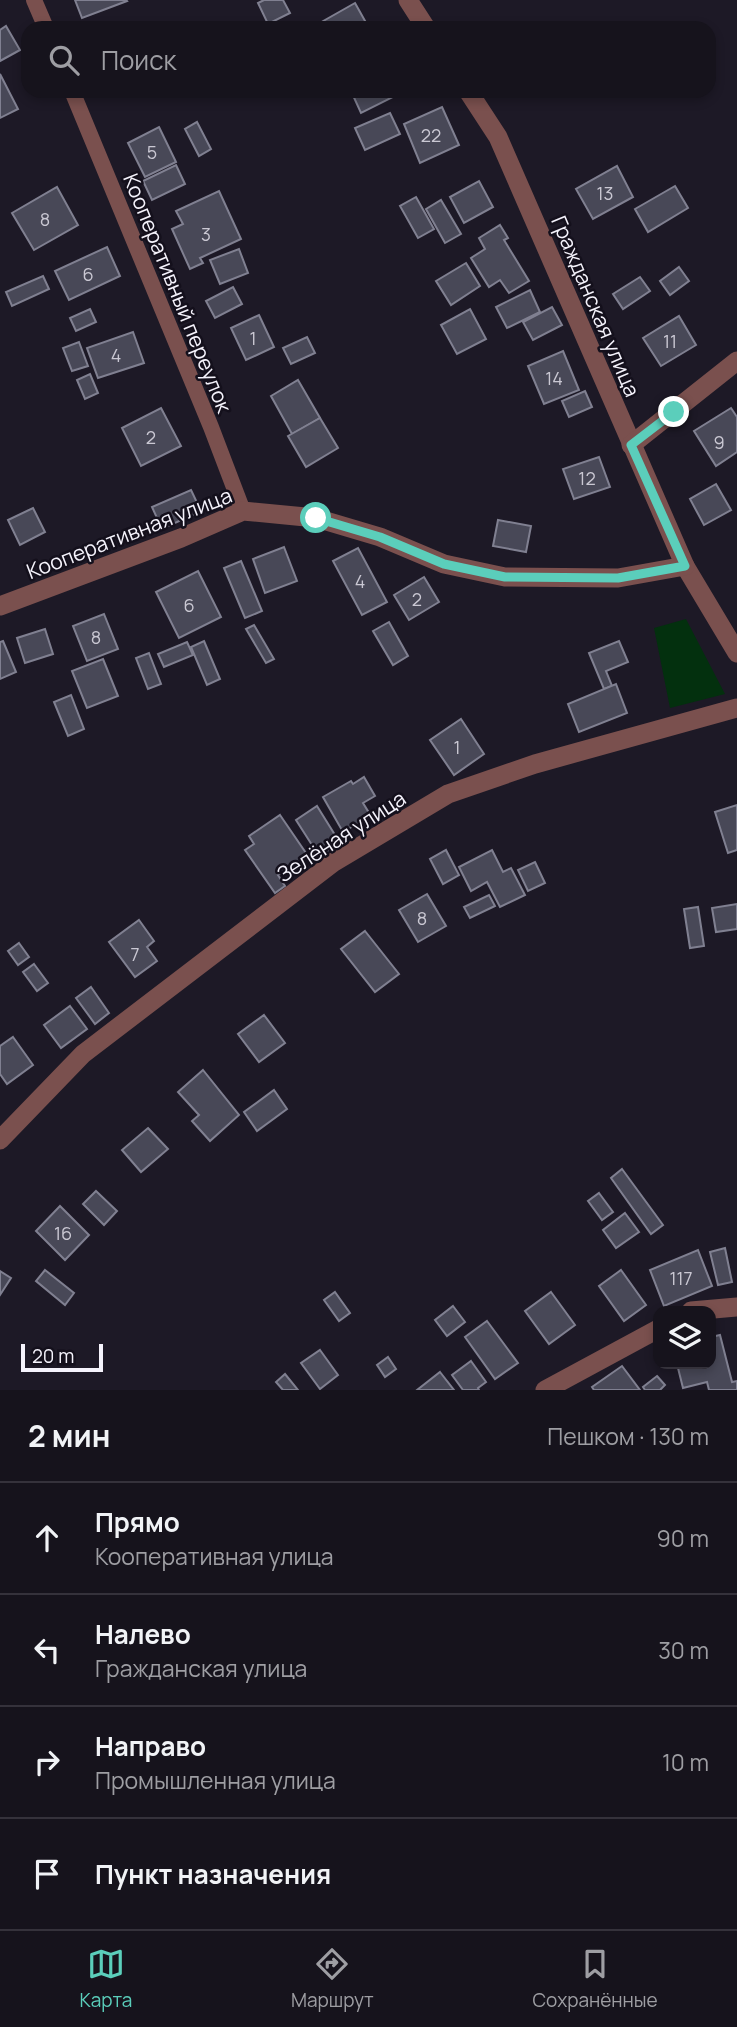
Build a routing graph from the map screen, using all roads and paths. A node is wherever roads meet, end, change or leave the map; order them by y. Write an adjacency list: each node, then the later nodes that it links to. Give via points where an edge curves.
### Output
1 (34, 0): 3 (lane)
2 (408, 0): 4 (street)
3 (43, 21)
4 (422, 21)
5 (75, 98): 9 (lane, Кооперативный переулок)
6 (473, 98): 8 (street, Гражданская улица, via 498,137)
7 (737, 361): 8 (street)
8 (631, 445): 10 (street, Гражданская улица)
9 (243, 511): 10 (street, Кооперативная улица, via 316,518 380,537 444,564 505,577 618,578); 11 (street, Кооперативная улица)
10 (685, 566): 12 (street, Гражданская улица)
11 (0, 606)
12 (737, 653)
13 (737, 708): 14 (street, Зелёная улица, via 535,764 448,794 334,862 83,1054)
14 (0, 1140)
15 (737, 1307): 16 (street)
16 (716, 1309)
17 (653, 1332): 18 (street)
18 (545, 1390)

